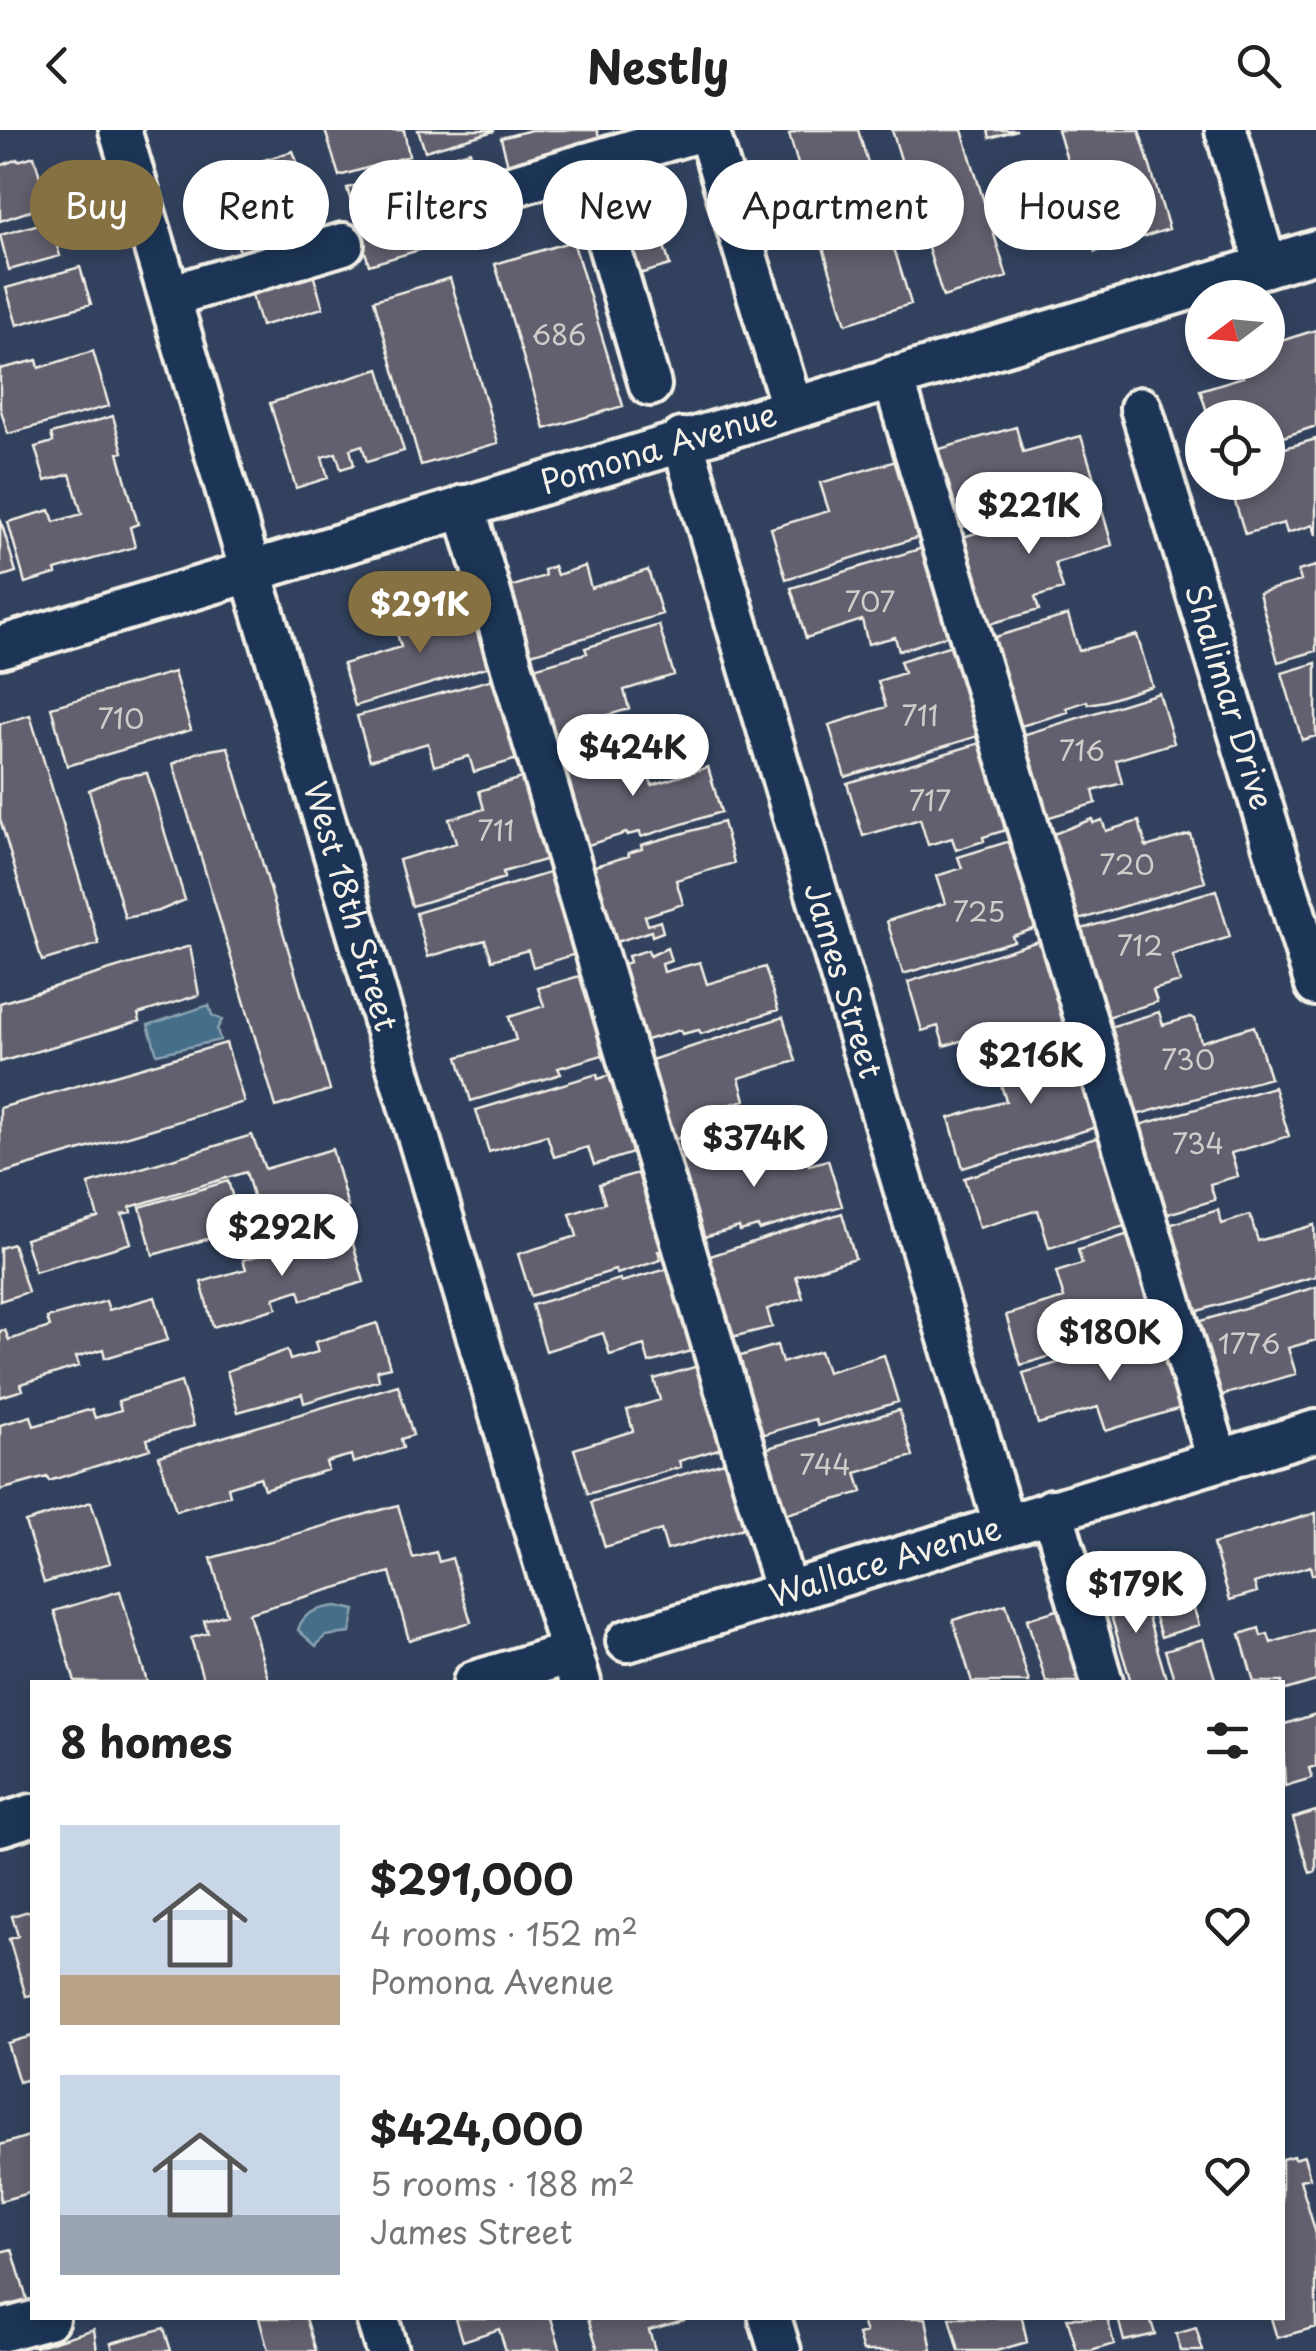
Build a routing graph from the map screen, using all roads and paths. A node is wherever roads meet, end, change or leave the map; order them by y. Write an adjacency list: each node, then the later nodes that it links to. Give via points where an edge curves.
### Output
1 (120, 130): 9 (street, West 18th Street)
2 (705, 130): 4 (street); 12 (street)
3 (1226, 130): 8 (street)
4 (599, 160)
5 (343, 244): 9 (street)
6 (610, 250): 11 (street)
7 (1314, 257): 8 (street, Pomona Avenue)
8 (1266, 266): 10 (street, Pomona Avenue)
9 (170, 296): 16 (street, West 18th Street)
10 (893, 377): 12 (street, Pomona Avenue); 20 (street)
11 (650, 385)
12 (792, 407): 14 (street, Pomona Avenue)
13 (1141, 408): 18 (street, Shalimar Drive)
14 (682, 439): 15 (street, Pomona Avenue); 22 (street, James Street)
15 (464, 506): 16 (street, Pomona Avenue); 23 (street)
16 (252, 570): 17 (street, Pomona Avenue); 25 (street, West 18th Street)
17 (0, 647)
18 (1316, 986)
19 (1316, 1431): 20 (street, Wallace Avenue)
20 (1218, 1460): 21 (street, Wallace Avenue)
21 (1052, 1510): 22 (street, Wallace Avenue); 27 (street)
22 (1004, 1524): 23 (street, Wallace Avenue)
23 (786, 1592): 24 (street, Wallace Avenue)
24 (627, 1641)
25 (576, 1668): 26 (street)
26 (489, 1680)
27 (1101, 1680)
28 (30, 1816): 29 (street)
29 (0, 1824)
30 (41, 2320): 33 (street)
31 (378, 2320): 34 (street)
32 (771, 2320): 35 (street)
33 (0, 2331)
34 (387, 2351)
35 (780, 2351)

